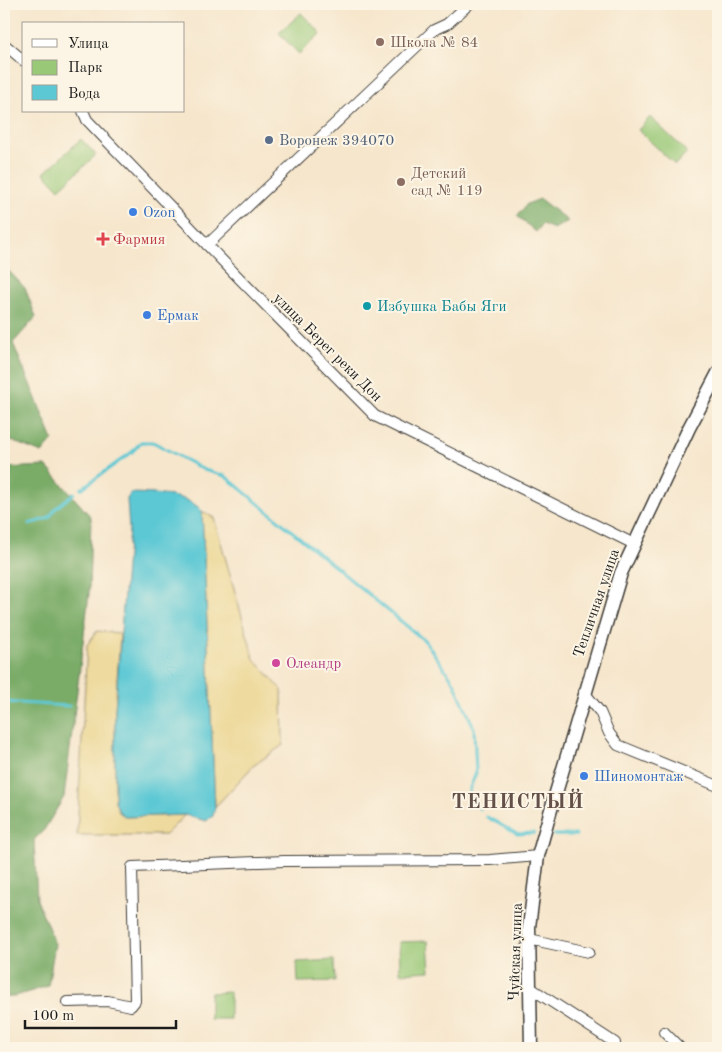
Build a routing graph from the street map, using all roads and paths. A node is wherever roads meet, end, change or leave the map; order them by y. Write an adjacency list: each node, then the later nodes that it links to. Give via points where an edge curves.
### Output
1 (469, 4): 5 (street, via 447,24 434,30)
2 (4, 44): 3 (street)
3 (22, 59)
4 (83, 112): 5 (street, улица Берег реки Дон, via 87,120)
5 (207, 245): 7 (street, улица Берег реки Дон, via 375,416)
6 (718, 374): 7 (street, Тепличная улица)
7 (634, 544): 8 (street, Тепличная улица, via 621,573)
8 (584, 692): 9 (street, via 600,712 618,746); 10 (street, Тепличная улица)
9 (718, 786)
10 (538, 856): 11 (street, Чуйская улица); 14 (street, via 490,860 284,861 132,867 135,1001 131,1006 108,1001)
11 (529, 938): 12 (street); 13 (street, Чуйская улица)
12 (589, 952)
13 (529, 987): 16 (street, Чуйская улица); 17 (street, via 615,1043)
14 (67, 1002)
15 (664, 1032): 18 (street)
16 (531, 1048)
17 (614, 1048)
18 (680, 1048)

